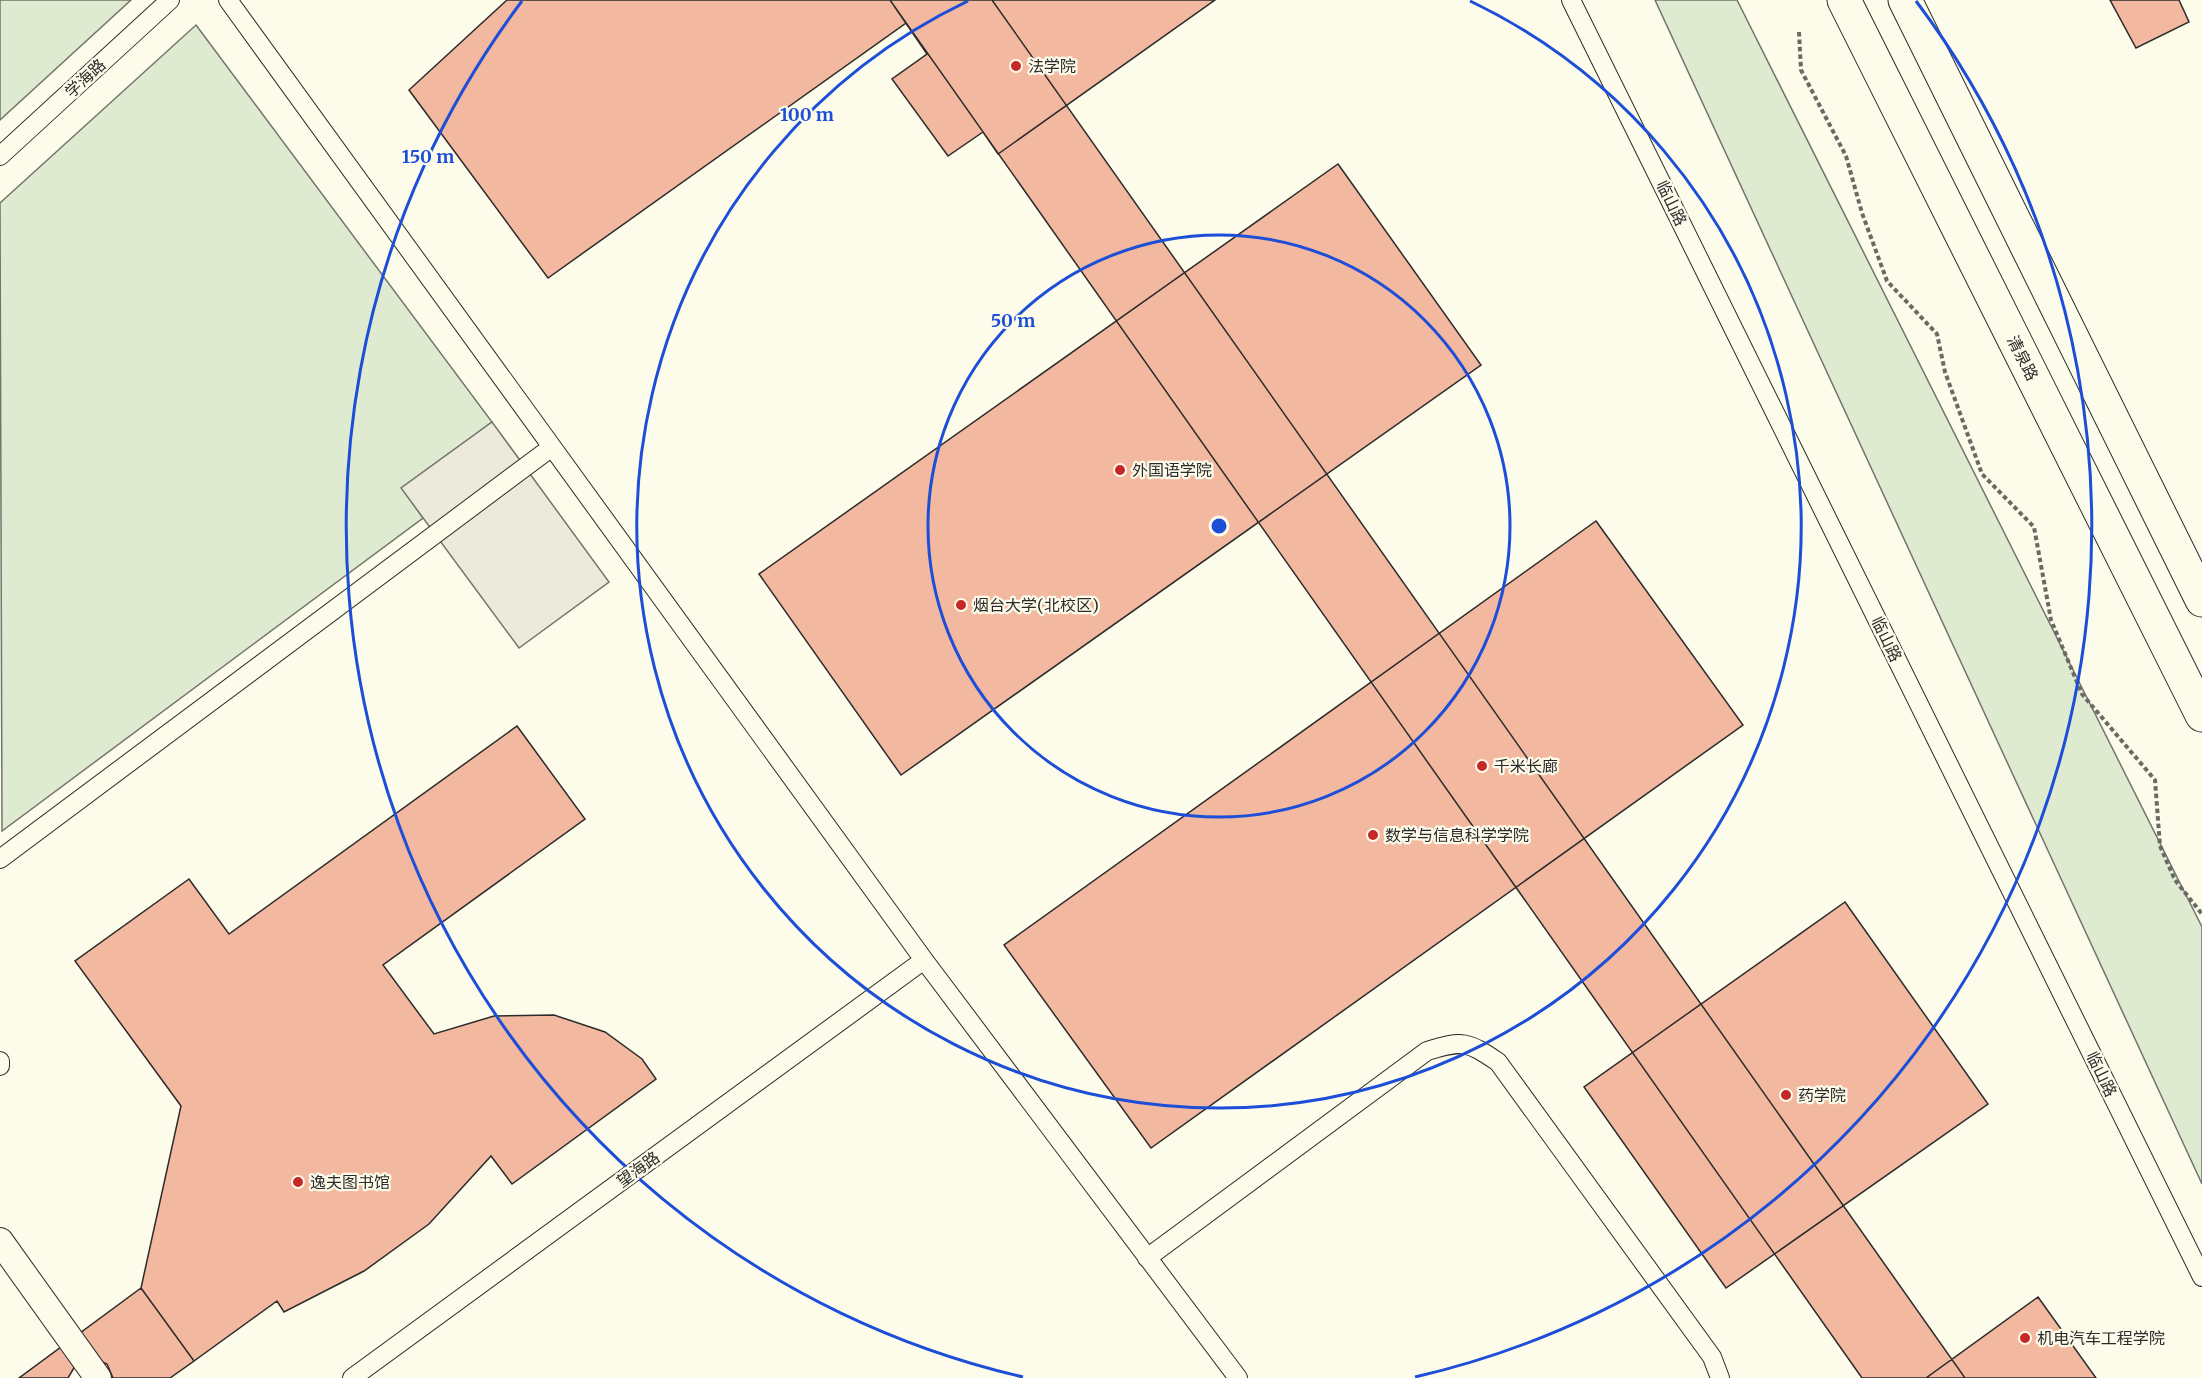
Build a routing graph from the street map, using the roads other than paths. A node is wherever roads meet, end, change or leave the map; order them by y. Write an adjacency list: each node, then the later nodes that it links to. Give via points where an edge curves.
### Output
1 (170, 0): 6 (lane, 学海路)
2 (228, 0): 7 (lane)
3 (1571, 0): 14 (lane, 临山路)
4 (1844, 0): 9 (main road, 清泉路)
5 (1905, 0): 8 (main road)
6 (0, 156)
7 (552, 447): 10 (lane); 11 (lane)
8 (2202, 600)
9 (2202, 716)
10 (0, 859)
11 (924, 960): 13 (lane); 16 (lane, 望海路)
12 (0, 1241): 15 (street)
13 (1147, 1258): 17 (lane); 18 (lane, via 1427,1051 1455,1043 1475,1047 1498,1062 1712,1357)
14 (2202, 1277)
15 (98, 1378)
16 (352, 1378)
17 (1238, 1378)
18 (1720, 1378)

